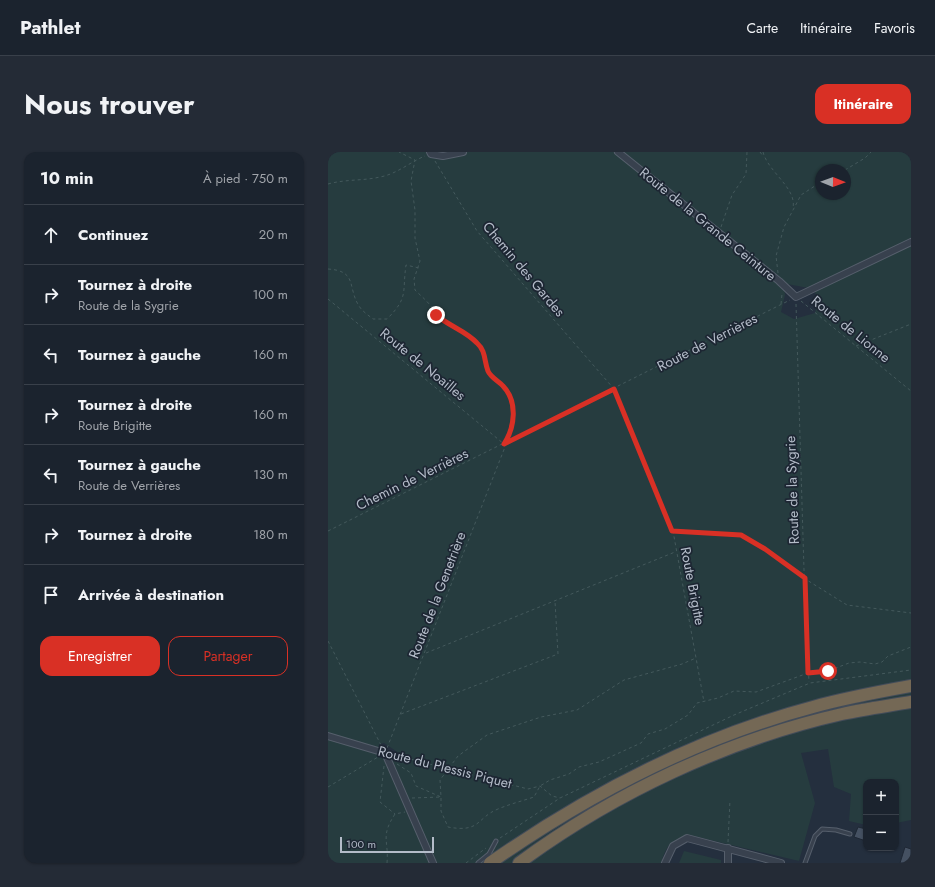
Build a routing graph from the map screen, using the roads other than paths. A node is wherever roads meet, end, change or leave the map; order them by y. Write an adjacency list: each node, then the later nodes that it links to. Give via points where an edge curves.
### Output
1 (463, 152): 3 (street, via 443,156)
2 (618, 152): 4 (street, Route de la Grande Ceinture, via 796,297)
3 (430, 153)
4 (911, 242)
5 (911, 686): 13 (highway, via 813,707 761,723 684,753 599,794)
6 (911, 702): 14 (highway, via 842,714 761,737 688,766 610,804)
7 (328, 736): 11 (street, Route du Plessis Piquet, via 385,753)
8 (850, 834): 18 (lane, via 822,829 816,836)
9 (496, 841): 12 (lane, via 489,854)
10 (728, 848): 15 (street, via 687,838 673,846); 16 (street); 17 (street)
11 (433, 863)
12 (478, 863)
13 (490, 863)
14 (519, 863)
15 (665, 863)
16 (728, 863)
17 (781, 863)
18 (805, 863)

